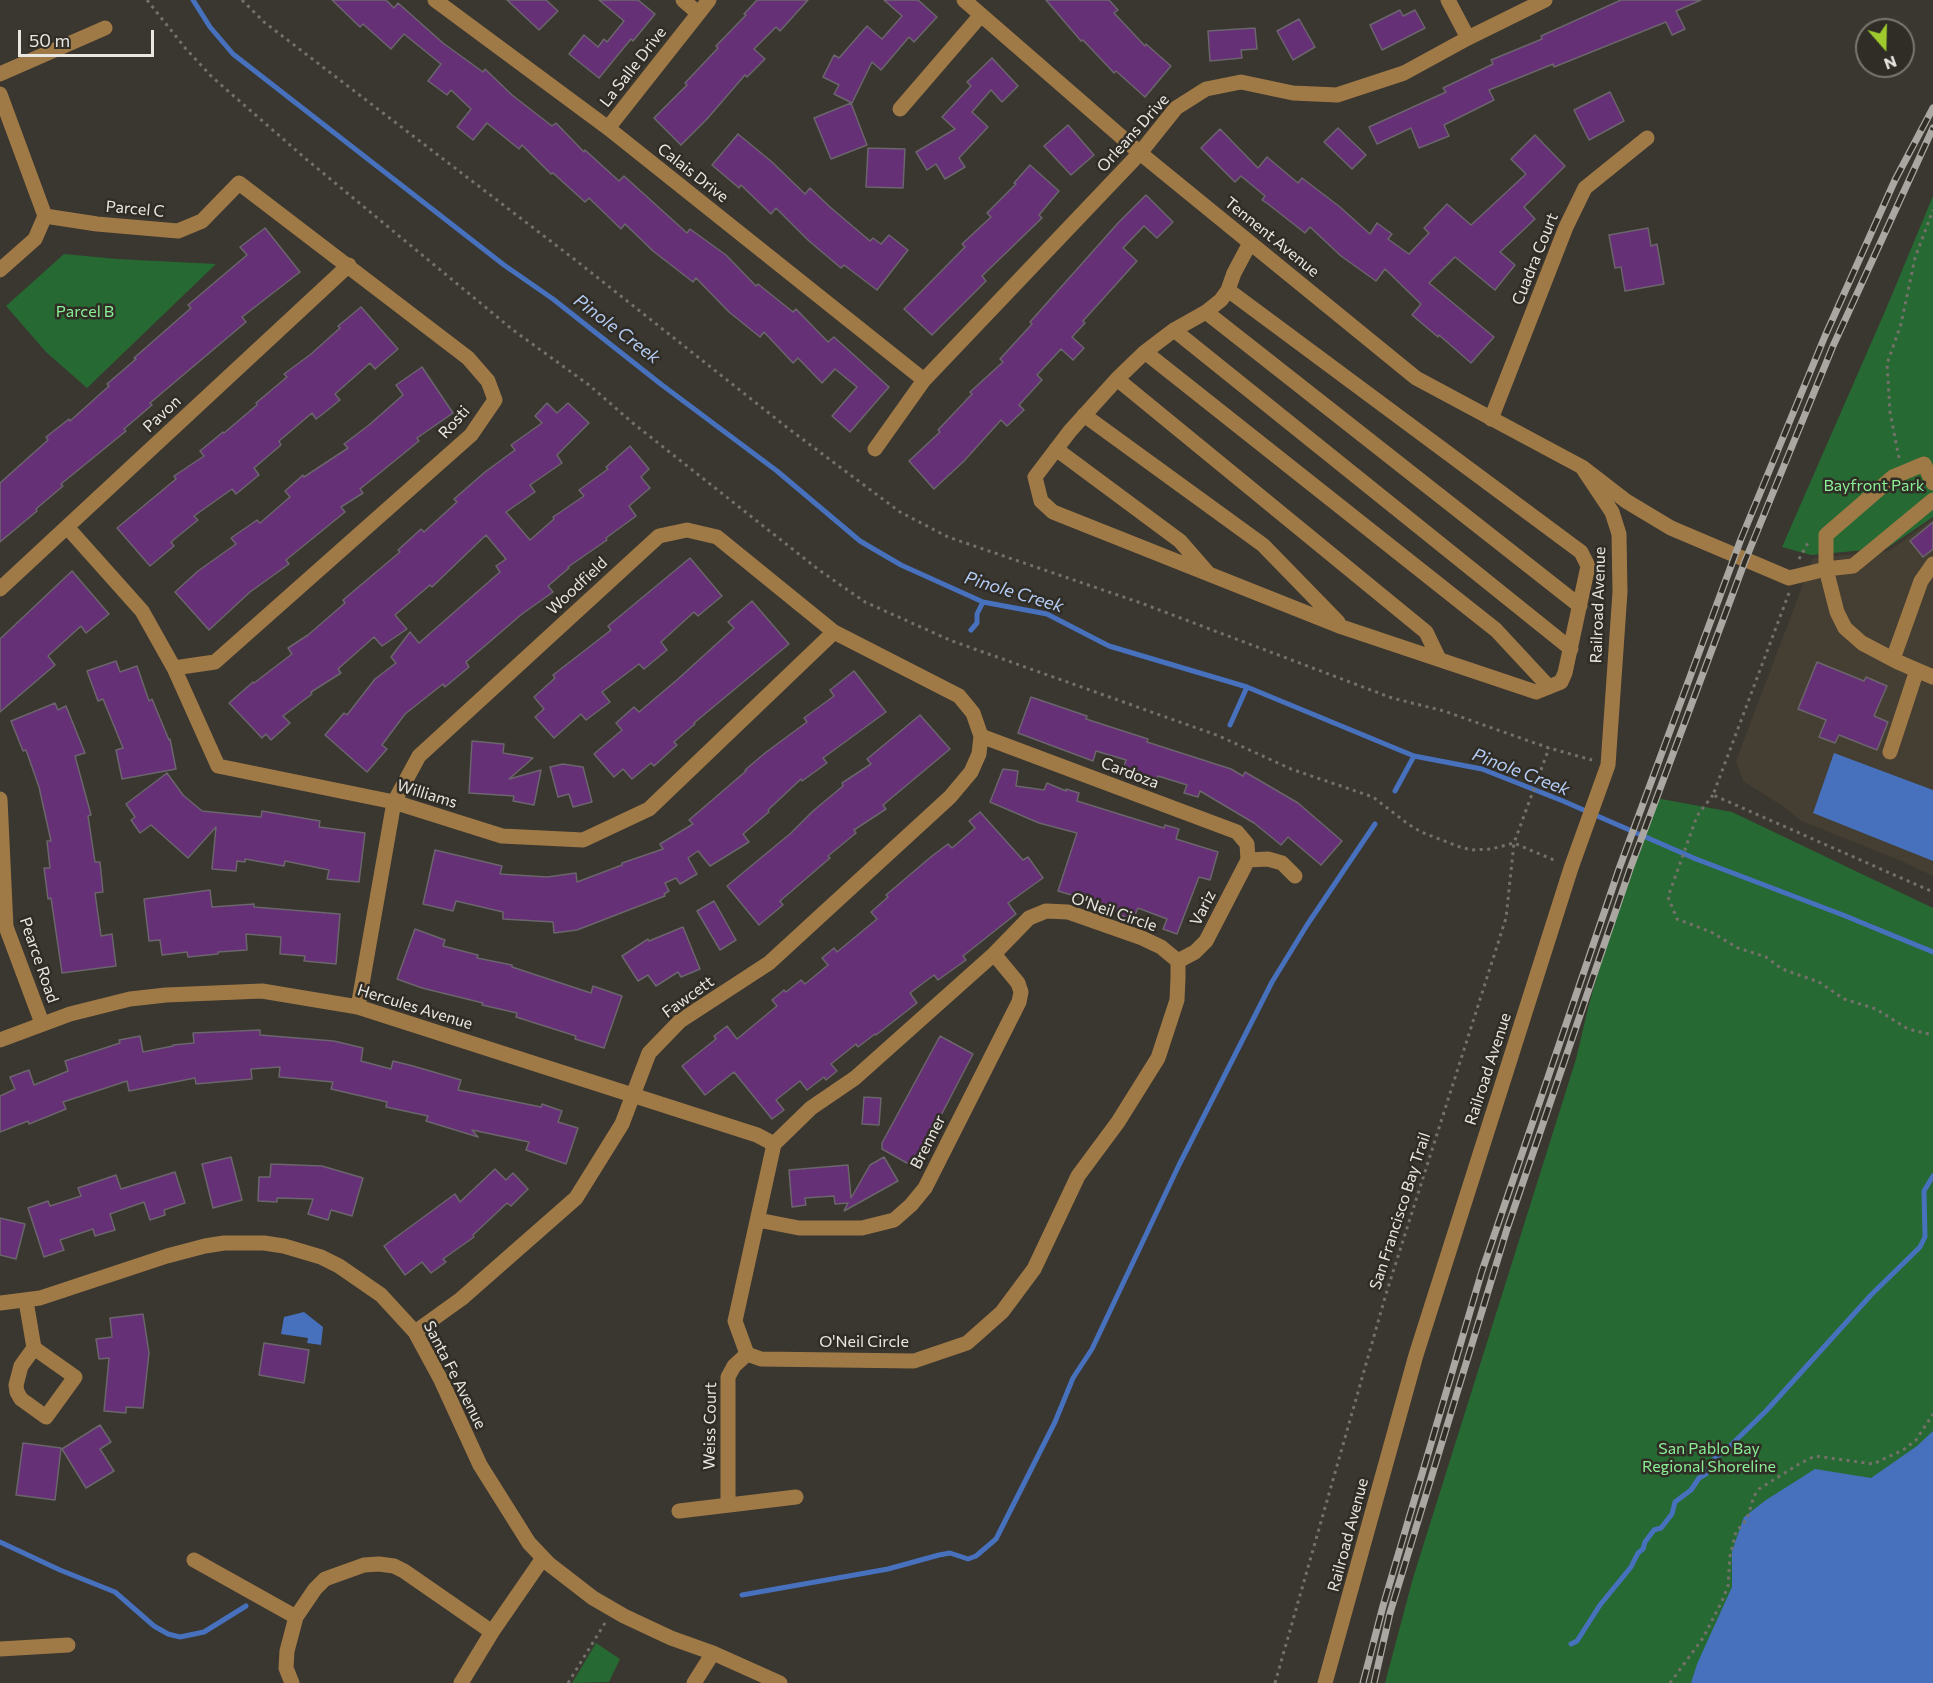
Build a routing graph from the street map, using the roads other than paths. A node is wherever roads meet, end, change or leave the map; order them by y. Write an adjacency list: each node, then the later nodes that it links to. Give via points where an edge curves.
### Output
1 (435, 0): 14 (street, Calais Drive)
2 (682, 0): 7 (street)
3 (709, 0): 7 (street, La Salle Drive)
4 (964, 0): 8 (street, Tennent Avenue)
5 (1448, 0): 10 (street)
6 (1545, 0): 10 (street, Orleans Drive)
7 (698, 13): 14 (street, La Salle Drive)
8 (981, 15): 13 (street); 16 (street, Tennent Avenue)
9 (105, 28): 11 (street)
10 (1468, 38): 16 (street, Orleans Drive, via 1404,73 1337,95 1293,93 1241,82 1206,89 1176,108)
11 (0, 74)
12 (0, 94): 18 (street)
13 (900, 109)
14 (608, 128): 27 (street, Calais Drive)
15 (1647, 138): 29 (street, Cuadra Court, via 1585,188)
16 (1140, 153): 19 (street, Tennent Avenue); 27 (street, Orleans Drive)
17 (239, 183): 18 (street, Parcel C, via 202,221 178,231); 20 (street, Rosti)
18 (45, 216): 21 (street, via 35,238)
19 (1250, 243): 22 (street); 29 (street, Tennent Avenue, via 1416,378)
20 (349, 265): 35 (street, Pavon); 46 (street, Rosti, via 468,358 488,381 495,400 471,435 215,662)
21 (0, 270)
22 (1228, 290): 23 (street); 40 (street, via 1581,552 1588,566)
23 (1206, 312): 24 (street); 40 (street)
24 (1174, 330): 25 (street); 43 (street)
25 (1145, 352): 26 (street); 49 (street, via 1496,630)
26 (1117, 379): 28 (street); 44 (street, via 1426,632)
27 (924, 380): 30 (street, Orleans Drive)
28 (1084, 415): 31 (street); 41 (street, via 1263,545)
29 (1491, 419): 32 (street, Tennent Avenue)
30 (875, 449)
31 (1056, 449): 38 (street, via 1180,541); 38 (street, via 1035,477 1041,501 1053,512)
32 (1582, 467): 37 (street, Tennent Avenue, via 1626,501 1671,528 1789,578); 84 (street, Railroad Avenue, via 1612,512 1619,534 1620,592 1608,765 1571,868 1416,1355)
33 (1933, 483): 37 (street, via 1924,464 1893,477 1826,535)
34 (1933, 500): 37 (street, via 1853,566)
35 (67, 527): 39 (street, Pavon); 46 (street, Williams, via 142,611)
36 (1933, 564): 45 (street, via 1921,580)
37 (1826, 569): 45 (street, via 1845,628 1862,643)
38 (1209, 575): 41 (street)
39 (0, 589)
40 (1580, 606): 43 (street)
41 (1342, 627): 44 (street)
42 (834, 632): 50 (street, Woodfield, via 959,696 973,713); 53 (street, Williams, via 649,809 583,840 502,836); 53 (street, Woodfield, via 717,537 687,530 658,536 419,756)
43 (1571, 649): 49 (street, via 1561,682)
44 (1439, 659): 49 (street, via 1536,692)
45 (1893, 659): 47 (street)
46 (174, 668): 53 (street, Williams, via 218,766)
47 (1917, 670): 48 (street); 51 (street)
48 (1933, 676)
49 (1549, 687)
50 (981, 736): 55 (street, Cardoza, via 1237,832 1247,844); 62 (street, Fawcett, via 971,772 950,797 769,963 680,1021 649,1053)
51 (1890, 752)
52 (0, 799): 54 (street, Pearce Road)
53 (394, 802): 59 (street, Woodfield)
54 (0, 827): 60 (street, Pearce Road, via 6,927)
55 (1248, 860): 56 (street, via 1282,863); 58 (street, Variz, via 1206,941 1196,952)
56 (1295, 876)
57 (994, 954): 58 (street, O'Neil Circle, via 1029,918 1046,911 1068,912 1142,938); 63 (street, O'Neil Circle); 64 (street, Brenner, via 1018,983 1019,1002 925,1188 911,1205 894,1220 862,1228 799,1228)
58 (1178, 961): 69 (street, O'Neil Circle, via 1177,1000 1158,1058 1078,1176 1034,1269 1002,1312 976,1336 967,1343 914,1361 761,1359)
59 (358, 1007): 60 (street, Hercules Avenue, via 262,991 166,995 130,999); 62 (street, Hercules Avenue)
60 (42, 1023): 61 (street, Hercules Avenue)
61 (0, 1040)
62 (633, 1096): 63 (street, Hercules Avenue, via 757,1135); 67 (street, Fawcett, via 622,1124 576,1198 461,1299)
63 (774, 1144): 64 (street)
64 (758, 1220): 69 (street, via 735,1321)
65 (26, 1301): 66 (street, Santa Fe Avenue); 67 (street, Santa Fe Avenue, via 205,1246 264,1243 321,1257 356,1276 381,1295); 68 (street)
66 (0, 1304)
67 (415, 1332): 73 (street, Santa Fe Avenue, via 480,1465 529,1543)
68 (34, 1348)
69 (747, 1354): 71 (street, Weiss Court, via 728,1377)
70 (796, 1497): 71 (street)
71 (728, 1505): 72 (street)
72 (679, 1511)
73 (543, 1558): 76 (street); 79 (street, Santa Fe Avenue, via 572,1584 613,1609 671,1638)
74 (194, 1560): 75 (street)
75 (296, 1617): 76 (street, via 325,1580 364,1565 379,1564 405,1570); 80 (street, via 287,1651 286,1668)
76 (492, 1632): 81 (street)
77 (68, 1645): 78 (street)
78 (0, 1649)
79 (713, 1653): 82 (street); 83 (street, Santa Fe Avenue)
80 (291, 1683)
81 (461, 1683)
82 (694, 1683)
83 (780, 1683)
84 (1325, 1683)

